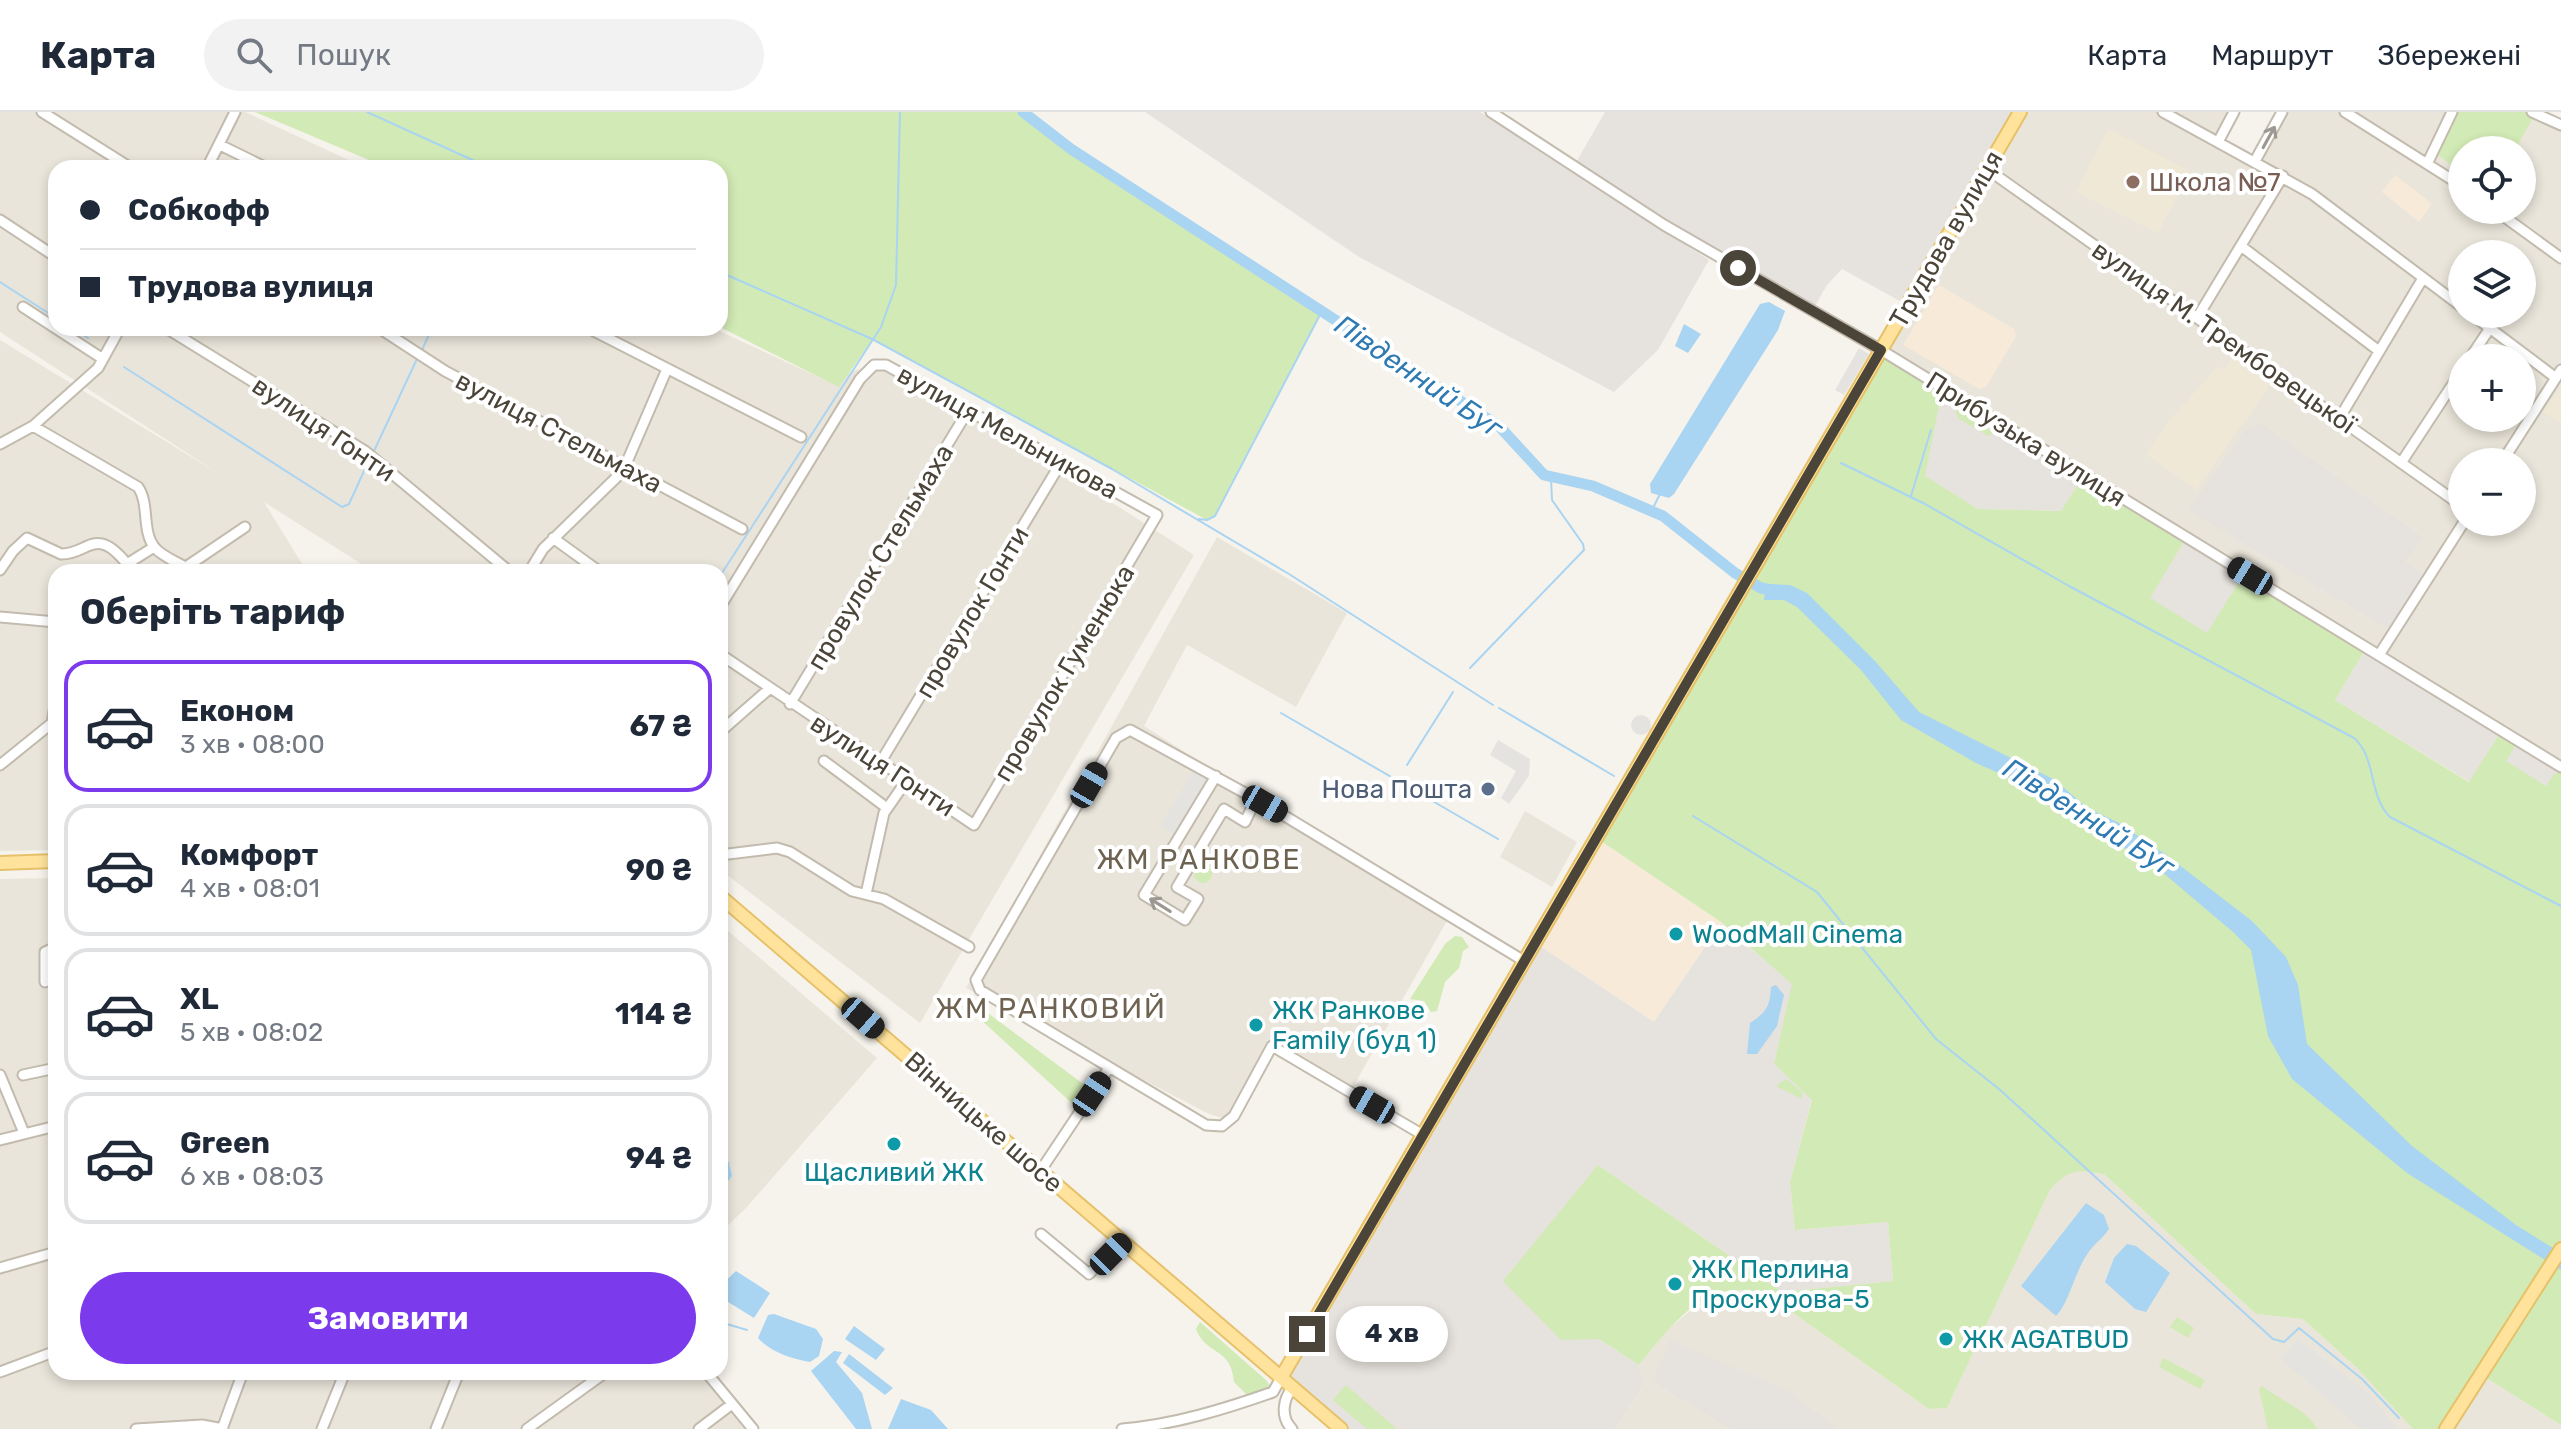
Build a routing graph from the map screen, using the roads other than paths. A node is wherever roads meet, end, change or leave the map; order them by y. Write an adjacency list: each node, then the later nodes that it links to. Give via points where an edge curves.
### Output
1 (42, 112): 14 (street)
2 (235, 112): 13 (street)
3 (1491, 112): 39 (street, Прибузька вулиця, via 1664,225)
4 (2020, 112): 19 (main road, Трудова вулиця)
5 (2163, 112): 12 (street)
6 (2234, 112): 12 (street)
7 (2282, 112): 17 (street, one-way to 7)
8 (2345, 112): 18 (street)
9 (2452, 112): 18 (street)
10 (2532, 112): 11 (street)
11 (2561, 125)
12 (2218, 142): 17 (street)
13 (220, 145): 15 (street); 16 (street)
14 (118, 160)
15 (212, 160)
16 (251, 160)
17 (2255, 161): 20 (street)
18 (2428, 162): 21 (street)
19 (1987, 169): 30 (street, вулиця М. Трембовецької); 39 (main road, Трудова вулиця)
20 (2283, 176): 24 (street); 27 (street)
21 (2448, 176)
22 (0, 220): 25 (street)
23 (2514, 224): 26 (street)
24 (2241, 246): 30 (street); 40 (street)
25 (48, 252)
26 (2561, 258)
27 (2423, 278): 28 (street); 40 (street)
28 (2448, 297)
29 (23, 307): 31 (street)
30 (2197, 318): 46 (street, вулиця М. Трембовецької)
31 (48, 323)
32 (2490, 328): 38 (street); 43 (street)
33 (68, 336): 41 (street)
34 (116, 336): 41 (street)
35 (179, 336): 63 (street, вулиця Гонти, via 365,451)
36 (391, 336): 53 (street, вулиця Стельмаха)
37 (603, 336): 42 (street)
38 (2479, 344)
39 (1881, 350): 70 (street, Прибузька вулиця); 92 (main road, Трудова вулиця)
40 (2379, 351): 46 (street)
41 (103, 359): 47 (street)
42 (667, 369): 48 (street); 53 (street)
43 (2558, 374): 50 (street)
44 (2448, 391): 52 (street)
45 (969, 409): 51 (street, вулиця Мельникова); 67 (street, вулиця Мельникова, via 886,365 874,365 860,379); 73 (street, провулок Стельмаха)
46 (2339, 419): 52 (street, вулиця М. Трембовецької)
47 (33, 426): 49 (street); 60 (street, via 138,487)
48 (801, 437)
49 (0, 444)
50 (2511, 448)
51 (1062, 461): 55 (street, вулиця Мельникова); 77 (street, провулок Гонти)
52 (2401, 463): 54 (street, вулиця М. Трембовецької)
53 (624, 468): 57 (street, вулиця Стельмаха); 59 (street)
54 (2448, 496)
55 (1157, 515): 84 (street, провулок Гуменюка, via 974,825)
56 (245, 527): 62 (street)
57 (742, 529)
58 (2455, 536): 70 (street)
59 (553, 538): 64 (street); 65 (street)
60 (154, 547): 61 (street); 66 (street, via 127,564 95,542 61,554 27,538)
61 (180, 564)
62 (197, 564)
63 (500, 564)
64 (535, 564)
65 (589, 564)
66 (0, 570)
67 (728, 594)
68 (0, 617): 69 (street)
69 (48, 621)
70 (2379, 655): 79 (street, Прибузька вулиця)
71 (728, 660): 72 (street, вулиця Гонти)
72 (769, 689): 73 (street, вулиця Гонти); 74 (street)
73 (790, 704): 77 (street, вулиця Гонти)
74 (728, 725)
75 (48, 728): 78 (street)
76 (824, 761): 83 (street)
77 (880, 763): 81 (street, вулиця Гонти)
78 (0, 765)
79 (2561, 767)
80 (1216, 776): 82 (street); 82 (street, one-way to 80, via 1245,822 1224,809 1177,887 1198,899 1185,920 1144,895); 94 (street, via 1140,732 1122,731 976,980 980,990)
81 (907, 780): 83 (street); 84 (street, вулиця Гонти)
82 (1256, 799): 92 (street)
83 (887, 808): 88 (street)
84 (968, 821)
85 (728, 854): 88 (street, via 777,848)
86 (48, 861): 87 (main road)
87 (0, 863)
88 (866, 894): 90 (street, via 923,918)
89 (728, 903): 102 (main road, Вінницьке шосе)
90 (969, 947)
91 (48, 951): 93 (street)
92 (1524, 961): 100 (main road, Трудова вулиця)
93 (45, 982)
94 (1109, 1068): 100 (street, via 1206,1125 1222,1126 1234,1116 1272,1046); 102 (street)
95 (48, 1070): 97 (street)
96 (0, 1075): 99 (street)
97 (23, 1075)
98 (48, 1128): 99 (street)
99 (24, 1133): 101 (street)
100 (1423, 1135): 112 (main road, Трудова вулиця)
101 (0, 1140)
102 (1041, 1170): 104 (main road, Вінницьке шосе)
103 (1041, 1234): 109 (street, via 1089,1274)
104 (1123, 1242): 107 (street); 112 (main road, Вінницьке шосе)
105 (2561, 1249): 130 (main road)
106 (48, 1254): 108 (street)
107 (1100, 1262)
108 (0, 1268)
109 (1092, 1271)
110 (48, 1354): 111 (street)
111 (0, 1372)
112 (1282, 1376): 118 (main road, Вінницьке шосе); 128 (street, Трудова вулиця, via 1273,1392 1242,1403)
113 (240, 1380): 122 (street)
114 (342, 1380): 123 (street)
115 (456, 1380): 124 (street)
116 (595, 1380): 125 (street)
117 (712, 1380): 119 (street)
118 (1293, 1387): 120 (street, via 1284,1407); 129 (main road, Вінницьке шосе)
119 (732, 1404): 126 (street); 127 (street)
120 (1288, 1426)
121 (136, 1429): 122 (street)
122 (222, 1429)
123 (322, 1429)
124 (436, 1429)
125 (527, 1429)
126 (699, 1429)
127 (753, 1429)
128 (1122, 1429)
129 (1341, 1429)
130 (2446, 1429)

